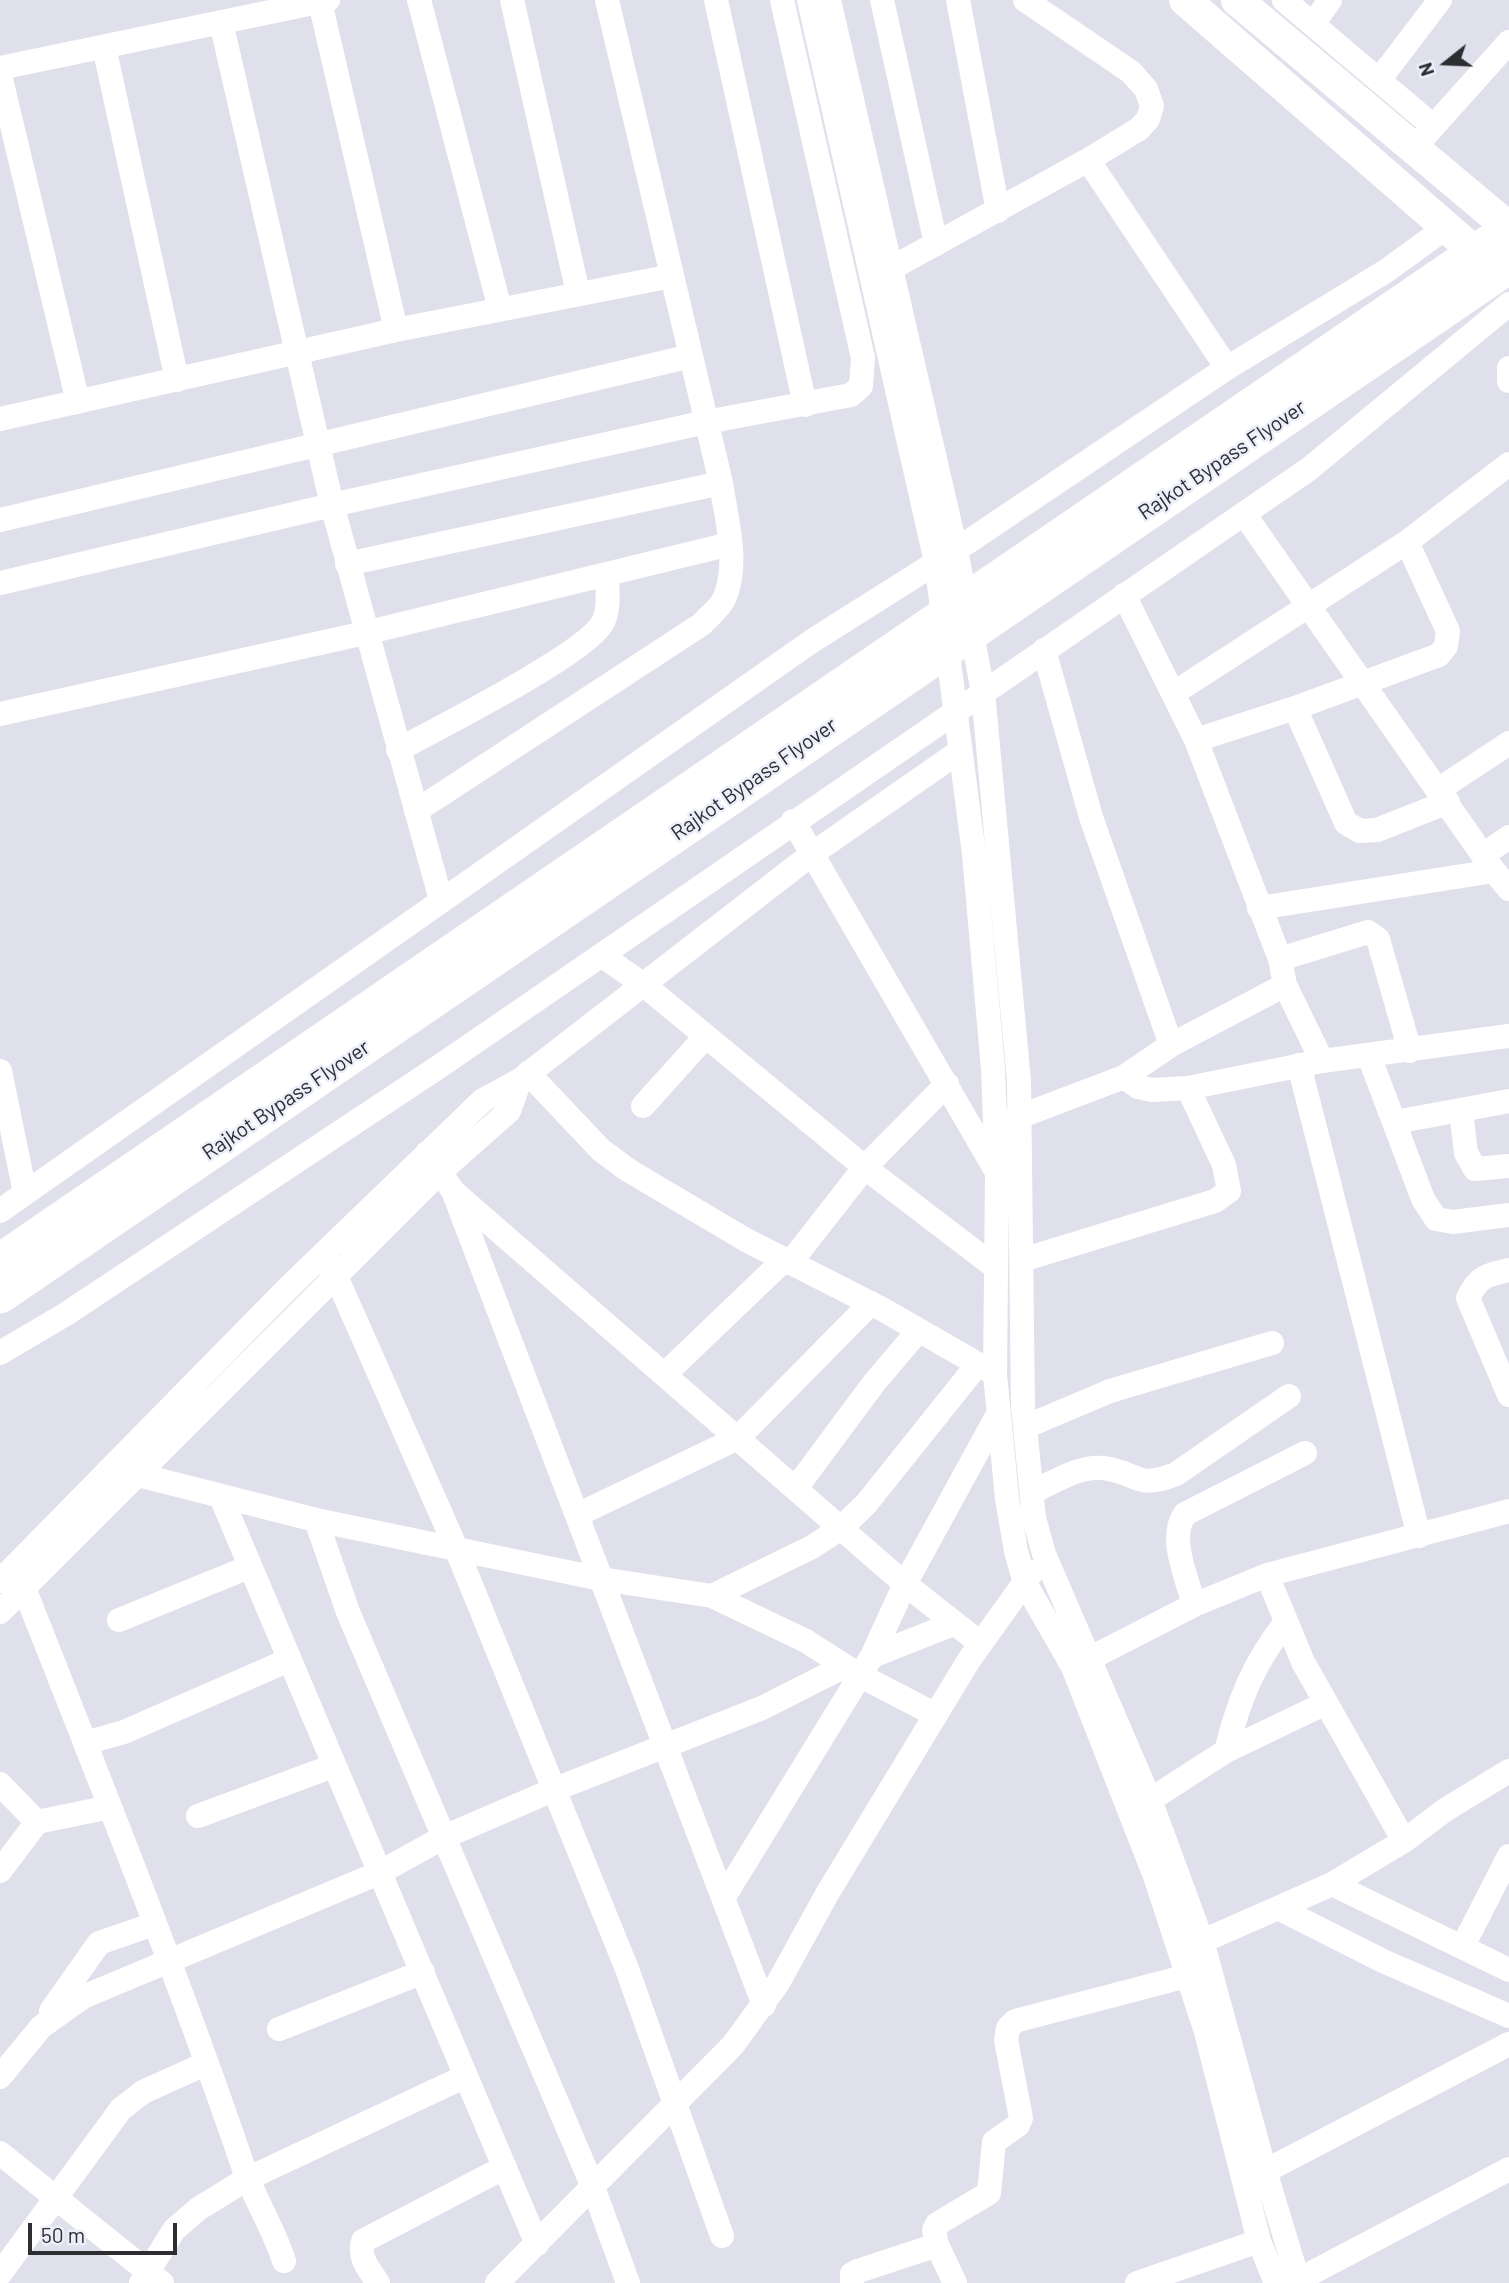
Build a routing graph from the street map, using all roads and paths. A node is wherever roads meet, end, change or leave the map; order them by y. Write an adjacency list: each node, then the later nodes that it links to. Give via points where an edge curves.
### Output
1 (419, 0): 34 (street)
2 (512, 0): 33 (street)
3 (607, 0): 32 (street)
4 (716, 0): 43 (street)
5 (782, 0): 43 (street, via 863,358 861,386 851,395)
6 (809, 0): 54 (street)
7 (829, 0): 30 (street)
8 (882, 0): 29 (street)
9 (958, 0): 26 (street)
10 (1025, 0): 25 (street, via 1131,72 1146,89 1152,106 1148,118 1139,129)
11 (1185, 0): 27 (main road)
12 (1237, 0): 24 (main road)
13 (1284, 0): 18 (street)
14 (1330, 0): 18 (street)
15 (1440, 0): 23 (street)
16 (324, 1): 17 (street); 35 (street)
17 (220, 22): 20 (street); 36 (street)
18 (1312, 24): 23 (street)
19 (1509, 42): 24 (street)
20 (104, 47): 21 (street); 40 (street)
21 (0, 68)
22 (0, 75): 42 (street)
23 (1379, 80): 24 (street)
24 (1424, 138): 28 (main road)
25 (1088, 160): 26 (street); 38 (street)
26 (998, 211): 29 (street)
27 (1448, 226): 31 (main road); 38 (street, via 1386,271)
28 (1509, 229): 31 (highway)
29 (936, 244): 30 (street)
30 (890, 269): 54 (street)
31 (1496, 275): 50 (street, via 1309,469); 110 (highway, Rajkot Bypass Flyover, via 1426,287); 114 (highway, Rajkot Bypass Flyover)
32 (672, 276): 33 (street); 37 (street)
33 (578, 293): 34 (street)
34 (500, 309): 35 (street)
35 (396, 330): 36 (street)
36 (297, 352): 40 (street); 46 (street)
37 (691, 356): 45 (street); 46 (street)
38 (1227, 368): 54 (street)
39 (1509, 368): 41 (street)
40 (177, 380): 42 (street)
41 (1509, 381)
42 (78, 402): 44 (street)
43 (805, 405): 45 (street)
44 (0, 419)
45 (706, 422): 48 (street); 49 (street)
46 (317, 443): 49 (street); 51 (street)
47 (1509, 464): 52 (street)
48 (721, 483): 53 (street); 55 (street)
49 (332, 505): 55 (street); 57 (street)
50 (1244, 514): 58 (street); 59 (street)
51 (0, 520)
52 (1407, 542): 59 (street); 62 (street, via 1448,631 1446,646 1425,662)
53 (730, 544): 56 (street); 73 (street, via 723,600 702,624)
54 (946, 556): 63 (street); 66 (street); 78 (street, via 812,641)
55 (347, 564): 60 (street)
56 (607, 575): 60 (street); 70 (street, via 603,623 590,639)
57 (0, 583)
58 (1124, 595): 61 (street); 64 (street)
59 (1309, 606): 62 (street); 64 (street)
60 (365, 633): 67 (street); 70 (street)
61 (1044, 650): 63 (street); 86 (street, via 1091,817)
62 (1363, 683): 65 (street); 72 (street)
63 (983, 692): 66 (street); 98 (street)
64 (1174, 693): 68 (street)
65 (1295, 708): 68 (street); 72 (street, via 1336,806 1353,827 1377,830)
66 (955, 711): 71 (street); 74 (street)
67 (0, 714)
68 (1196, 740): 79 (street)
69 (1509, 743): 72 (street)
70 (398, 750): 73 (street)
71 (960, 751): 76 (street); 100 (street, via 974,854)
72 (1443, 796): 77 (street)
73 (416, 811): 78 (street)
74 (793, 821): 76 (street); 80 (street)
75 (1509, 837): 77 (street)
76 (813, 854): 82 (street); 93 (street)
77 (1495, 872): 79 (street)
78 (441, 900): 105 (street)
79 (1259, 908): 81 (street)
80 (601, 955): 82 (street); 118 (street, via 66,1314)
81 (1280, 959): 83 (street); 87 (street, via 1354,934 1368,932 1378,939)
82 (644, 985): 84 (street); 91 (street)
83 (1285, 985): 86 (street); 89 (street)
84 (706, 1036): 96 (street); 101 (street)
85 (1509, 1036): 87 (street)
86 (1171, 1045): 92 (street)
87 (1410, 1051): 88 (street)
88 (1368, 1056): 89 (street); 99 (street)
89 (1311, 1063): 94 (street); 136 (street)
90 (0, 1071): 105 (street)
91 (524, 1077): 103 (street, via 509,1111); 109 (street, via 628,1170)
92 (1124, 1077): 94 (street, via 1153,1090); 98 (street)
93 (947, 1084): 101 (street); 104 (street)
94 (1188, 1088): 108 (street, via 1224,1165 1229,1191 1215,1201)
95 (1509, 1101): 97 (street)
96 (643, 1106)
97 (1461, 1112): 99 (street); 102 (street, via 1466,1153 1475,1169)
98 (1021, 1115): 100 (street); 108 (street)
99 (1395, 1122): 107 (street, via 1423,1199 1436,1219 1453,1222)
100 (995, 1127): 104 (street)
101 (866, 1167): 109 (street); 112 (street)
102 (1509, 1167)
103 (440, 1172): 111 (street); 120 (street); 133 (street)
104 (997, 1173): 112 (street)
105 (25, 1193): 106 (street)
106 (0, 1211)
107 (1509, 1215)
108 (1022, 1260): 124 (street)
109 (787, 1261): 115 (street); 120 (street)
110 (0, 1262)
111 (328, 1267): 127 (street); 128 (street); 137 (street)
112 (995, 1267): 119 (street)
113 (1509, 1270): 121 (street, via 1485,1275 1475,1282 1468,1298)
114 (0, 1295)
115 (871, 1303): 116 (street); 125 (street)
116 (919, 1330): 119 (street); 129 (street)
117 (1272, 1343): 124 (street, via 1110,1391)
118 (0, 1353)
119 (986, 1369): 123 (street); 135 (street)
120 (665, 1374): 125 (street)
121 (1509, 1395)
122 (1289, 1396): 130 (street, via 1176,1474 1142,1482 1103,1468 1087,1469)
123 (997, 1416): 143 (street, via 1007,1499); 144 (street)
124 (1025, 1427): 130 (street)
125 (738, 1438): 129 (street); 133 (street)
126 (1306, 1452): 146 (street, via 1185,1514 1177,1525 1178,1540)
127 (111, 1468): 128 (street); 142 (street)
128 (137, 1475): 131 (street); 142 (street)
129 (796, 1488): 135 (street)
130 (1032, 1492): 138 (street)
131 (221, 1497): 134 (street); 139 (street)
132 (1509, 1511): 136 (street)
133 (577, 1515): 141 (street)
134 (316, 1520): 137 (street); 169 (street, via 348,1612)
135 (841, 1528): 144 (street); 145 (street)
136 (1419, 1536): 140 (street)
137 (456, 1548): 141 (street); 164 (street)
138 (1044, 1554): 143 (street); 153 (street)
139 (249, 1566): 148 (street); 152 (street)
140 (1267, 1575): 146 (street); 149 (street)
141 (601, 1579): 145 (street); 158 (street)
142 (11, 1580): 147 (street); 157 (street)
143 (1025, 1583): 151 (street); 153 (street)
144 (905, 1584): 150 (street); 154 (street)
145 (712, 1597): 154 (street)
146 (1194, 1605): 153 (street)
147 (0, 1612)
148 (119, 1620)
149 (1286, 1622): 155 (street); 159 (street, via 1250,1676)
150 (953, 1624): 151 (street); 154 (street)
151 (981, 1643): 156 (street)
152 (289, 1661): 157 (street, via 124,1732); 161 (street)
153 (1081, 1663): 160 (street)
154 (859, 1666): 156 (street); 158 (street); 175 (street)
155 (1326, 1703): 159 (street); 170 (street)
156 (936, 1715): 184 (street)
157 (85, 1743): 166 (street)
158 (665, 1746): 164 (street); 175 (street)
159 (1226, 1751): 165 (street)
160 (1121, 1758): 165 (street); 178 (street)
161 (333, 1766): 167 (street); 173 (street)
162 (1509, 1771): 170 (street)
163 (0, 1784): 168 (street)
164 (553, 1790): 169 (street); 193 (street, via 627,1969)
165 (1150, 1800): 178 (street)
166 (110, 1807): 168 (street); 177 (street)
167 (198, 1816)
168 (37, 1822): 172 (street)
169 (444, 1837): 173 (street); 199 (street)
170 (1405, 1841): 174 (street)
171 (1509, 1856): 179 (street)
172 (0, 1871)
173 (379, 1873): 180 (street); 182 (street)
174 (1332, 1884): 176 (street); 179 (street)
175 (724, 1897): 184 (street)
176 (1278, 1908): 178 (street); 185 (street)
177 (154, 1924): 180 (street); 186 (street, via 99,1943)
178 (1192, 1945): 183 (street); 197 (street)
179 (1463, 1946): 181 (street)
180 (168, 1961): 186 (street, via 83,1997); 190 (street)
181 (1509, 1970)
182 (423, 1972): 187 (street); 191 (street)
183 (1187, 1976): 197 (street); 204 (street, via 1027,2017 1007,2028 1021,2118 995,2142 989,2193 937,2224)
184 (764, 2005): 193 (street, via 733,2045)
185 (1509, 2016)
186 (41, 2026): 189 (street)
187 (279, 2029)
188 (1509, 2044): 197 (street)
189 (7, 2052): 192 (street)
190 (207, 2063): 198 (street); 200 (street, via 132,2099)
191 (466, 2076): 195 (street); 198 (street)
192 (0, 2077)
193 (674, 2103): 199 (street); 201 (street)
194 (0, 2153): 200 (street)
195 (505, 2166): 203 (street); 209 (street, via 363,2241 363,2261)
196 (1509, 2169): 208 (street)
197 (1254, 2177): 202 (street); 208 (street)
198 (247, 2179): 205 (street); 207 (street, via 174,2230)
199 (593, 2187): 203 (street); 211 (street)
200 (57, 2196): 206 (street); 207 (street)
201 (722, 2236)
202 (1259, 2241): 208 (street); 214 (street)
203 (537, 2244): 210 (street)
204 (937, 2245): 212 (street, via 858,2271 852,2274); 213 (street)
205 (284, 2261)
206 (0, 2274)
207 (151, 2279)
208 (1291, 2282)
209 (378, 2283)
210 (497, 2283)
211 (628, 2283)
212 (852, 2283)
213 (955, 2283)
214 (1137, 2283)

